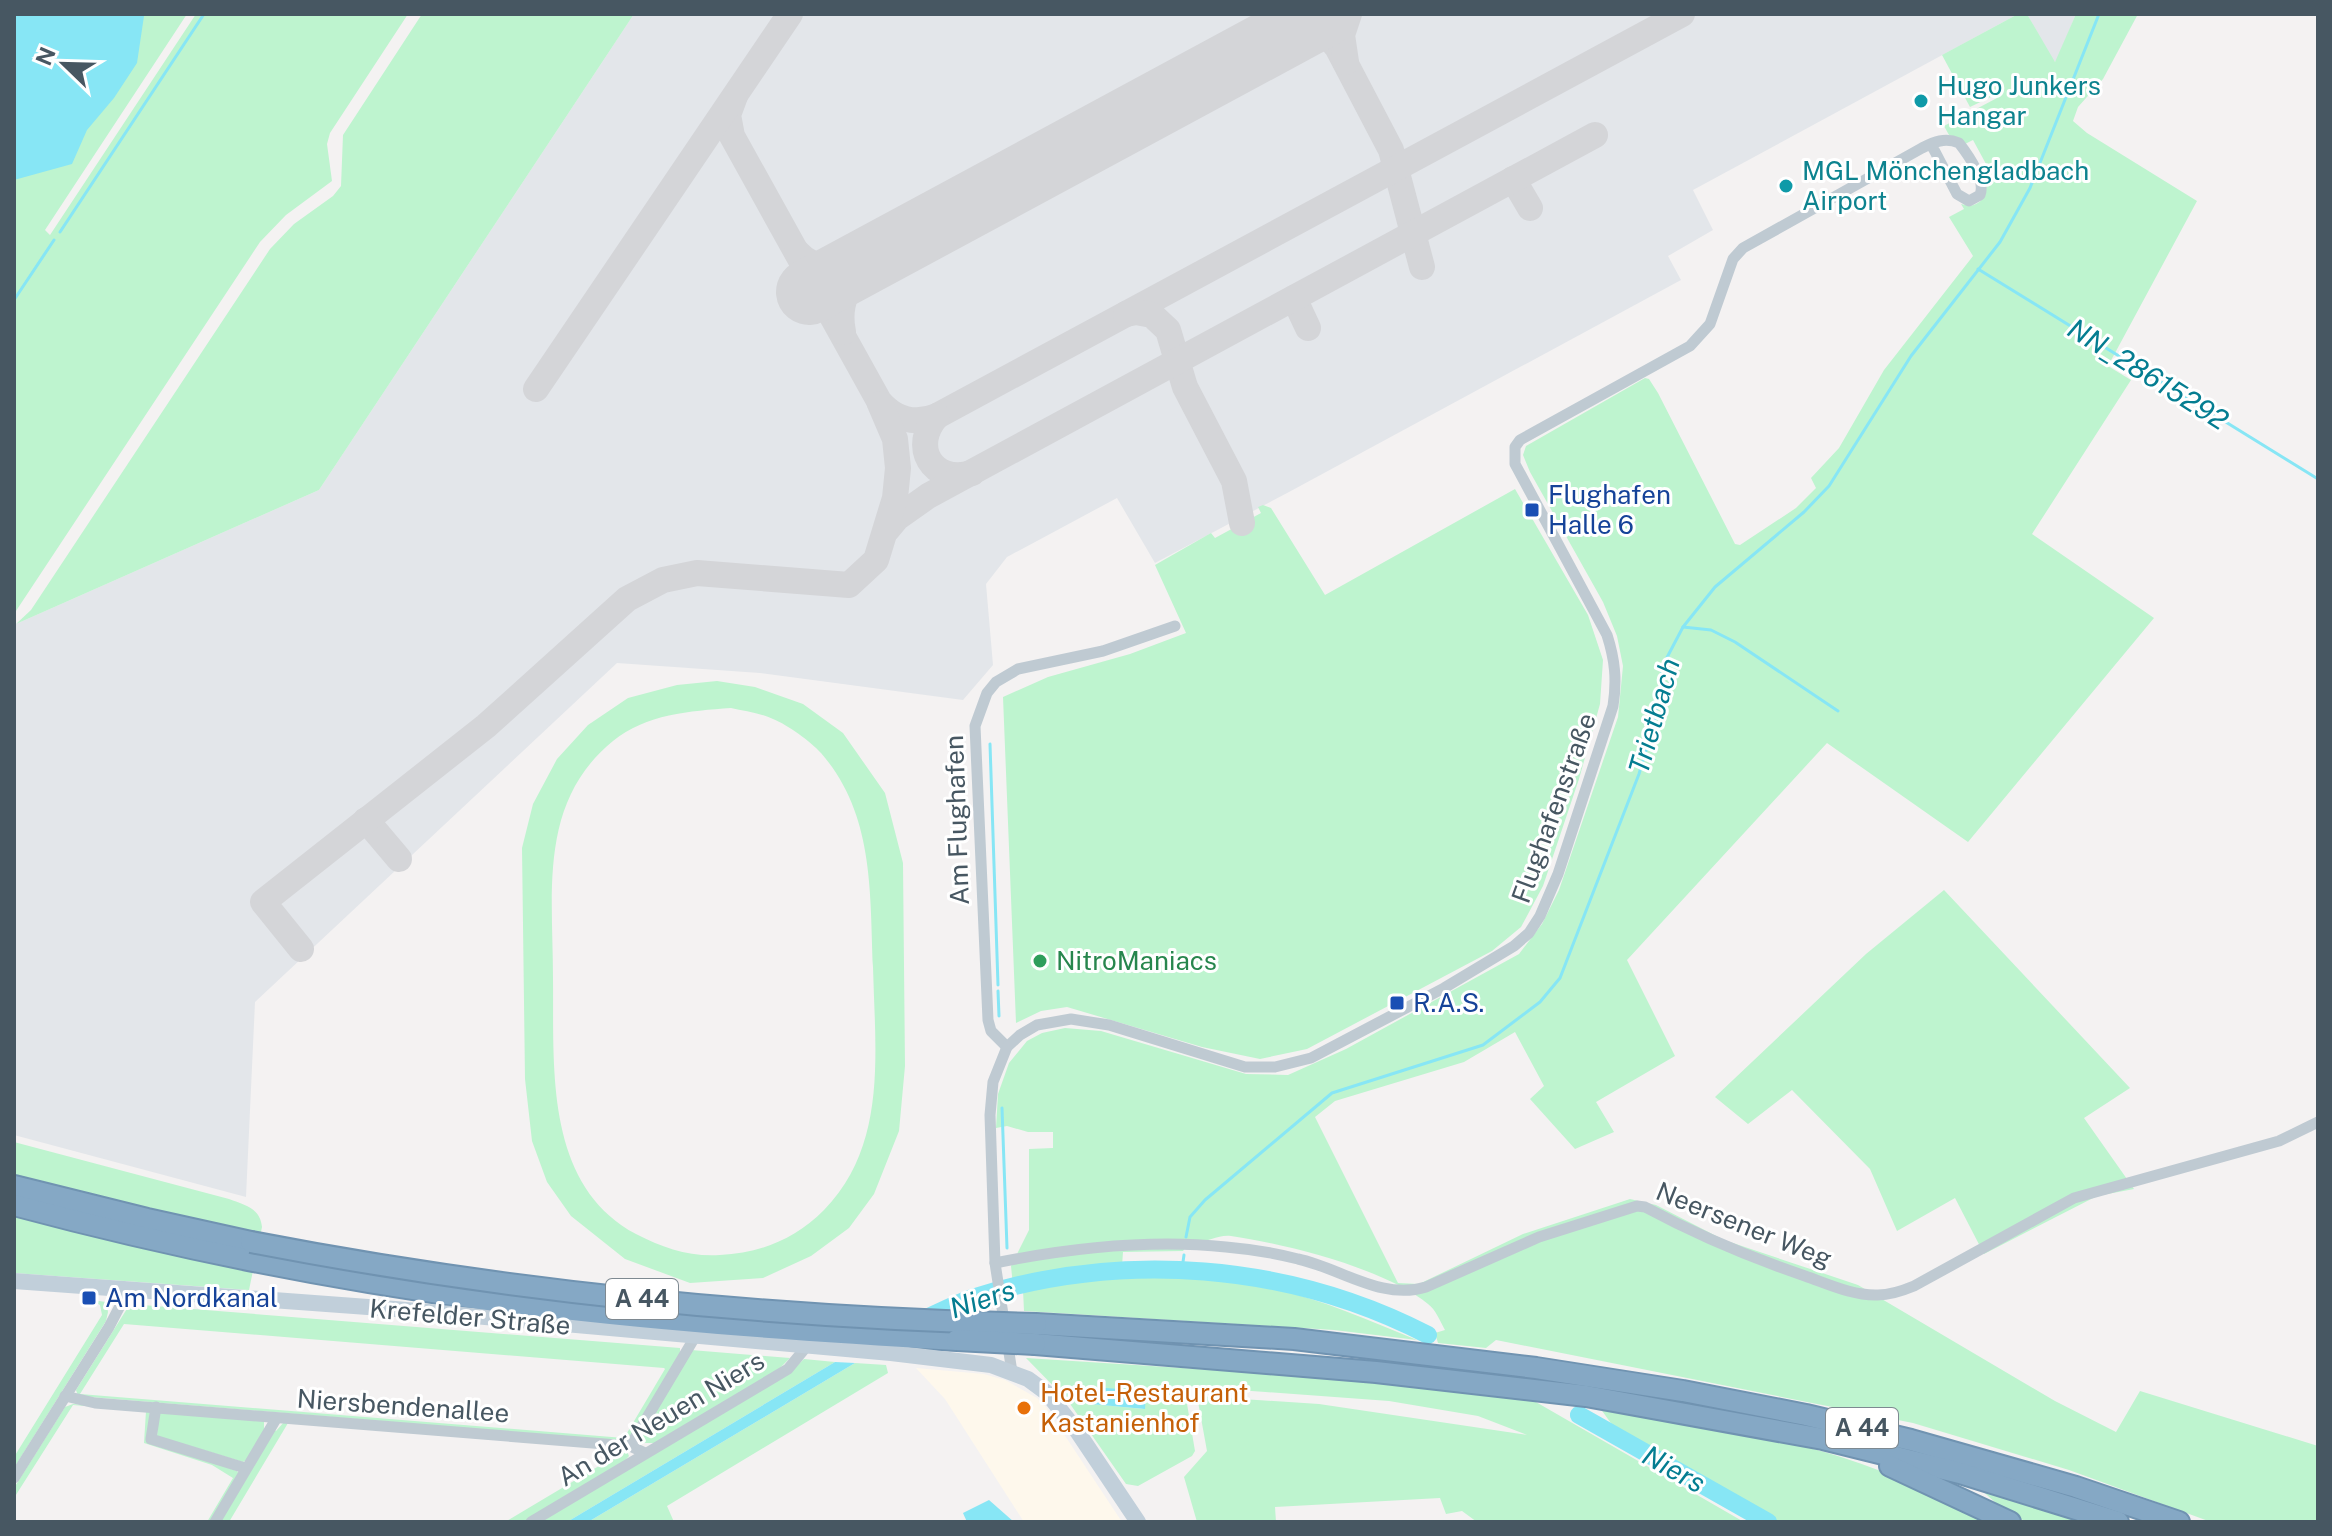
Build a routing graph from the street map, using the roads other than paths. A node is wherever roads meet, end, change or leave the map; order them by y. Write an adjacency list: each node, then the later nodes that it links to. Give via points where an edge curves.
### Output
1 (1931, 144): 1 (street, via 1950,140 1963,148 1983,187 1975,199 1957,194); 3 (street, Flughafenstraße, via 1743,248 1733,259 1710,324 1690,346 1515,447 1515,464 1607,635 1617,683 1558,874 1529,933 1497,959 1394,1015 1311,1058 1275,1067 1245,1067 1109,1025 1071,1019 1037,1025)
2 (1175, 626): 3 (street, Am Flughafen, via 1103,651 1018,669 987,693 975,726 988,1020)
3 (1007, 1047): 8 (street, via 993,1082 990,1115)
4 (2318, 1122): 8 (street, Neersener Weg, via 2279,1141 2074,1198 1914,1286 1880,1296 1843,1289 1743,1254 1637,1206 1539,1237 1409,1291 1383,1288 1299,1259 1226,1247 1111,1247)
5 (14, 1186): 7 (highway, A 44)
6 (14, 1205): 7 (highway, A 44)
7 (249, 1251): 11 (highway, A 44, bridge, via 411,1289 590,1313 766,1328)
8 (996, 1269): 14 (street)
9 (14, 1281): 10 (street, Krefelder Straße)
10 (124, 1287): 12 (street, Krefelder Straße); 15 (street, via 116,1313)
11 (1035, 1334): 18 (highway, A 44, via 1586,1396); 28 (highway, A 44, via 1294,1339 1683,1391 1911,1440)
12 (695, 1337): 13 (street, Krefelder Straße); 19 (street)
13 (807, 1346): 14 (street, Krefelder Straße, via 976,1362); 20 (street, An der Neuen Niers, via 788,1369)
14 (1012, 1372): 25 (street, Krefelder Straße, via 1035,1383 1062,1410)
15 (65, 1396): 16 (street, Niersbendenallee); 22 (street)
16 (156, 1407): 17 (street, Niersbendenallee); 21 (street, via 151,1439)
17 (276, 1419): 19 (street, Niersbendenallee); 21 (street)
18 (1823, 1439): 26 (highway); 27 (highway, A 44, via 1960,1473)
19 (630, 1446): 20 (street, Niersbendenallee)
20 (645, 1453): 24 (street, An der Neuen Niers)
21 (245, 1468): 23 (street)
22 (14, 1478)
23 (215, 1522)
24 (531, 1522)
25 (1138, 1522)
26 (2010, 1522)
27 (2118, 1522)
28 (2179, 1522)

